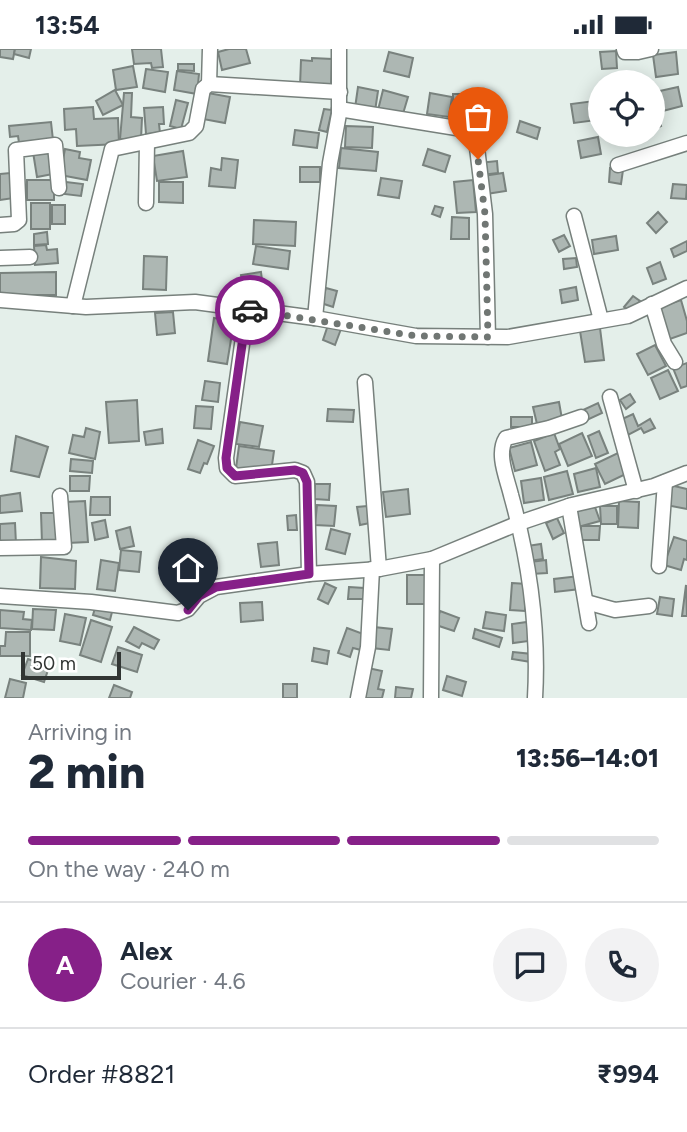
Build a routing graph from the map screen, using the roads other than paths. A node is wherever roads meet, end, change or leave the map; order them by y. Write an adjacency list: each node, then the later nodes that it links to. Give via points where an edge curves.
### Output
1 (210, 49): 5 (street)
2 (339, 49): 6 (street)
3 (625, 49): 4 (street)
4 (651, 49)
5 (209, 84): 6 (street); 8 (street, via 203,89 197,126 189,133)
6 (340, 92): 7 (street)
7 (339, 109): 22 (street); 24 (street, via 475,131 485,214)
8 (147, 142): 12 (street); 20 (street, via 112,149)
9 (687, 143): 10 (street)
10 (618, 165)
11 (59, 188): 14 (street, via 55,145 16,150 19,220)
12 (146, 203)
13 (575, 216): 23 (street)
14 (0, 225)
15 (30, 257): 16 (street)
16 (0, 258)
17 (687, 288): 19 (street)
18 (0, 300): 20 (street)
19 (652, 304): 23 (street, via 628,316); 25 (street, via 664,344)
20 (73, 306): 21 (street, via 195,302)
21 (247, 309): 22 (street); 39 (street, via 227,468 235,476 303,473)
22 (315, 318): 24 (street, via 416,336)
23 (601, 320): 24 (street)
24 (488, 337)
25 (675, 362)
26 (366, 382): 38 (street)
27 (610, 397): 31 (street)
28 (581, 417): 34 (street, via 506,438 502,444)
29 (687, 473): 30 (street)
30 (664, 482): 31 (street); 37 (street)
31 (636, 491): 33 (street)
32 (60, 496): 35 (street, via 64,547)
33 (569, 506): 34 (street); 41 (street)
34 (519, 523): 36 (street); 46 (street, via 534,601)
35 (0, 548)
36 (432, 559): 38 (street); 45 (street)
37 (659, 566)
38 (375, 569): 39 (street); 44 (street)
39 (309, 574): 40 (street, via 216,587 199,596 188,610 177,613)
40 (0, 596)
41 (586, 602): 42 (street, via 615,610); 43 (street)
42 (649, 606)
43 (589, 623)
44 (358, 698)
45 (431, 698)
46 (535, 698)

